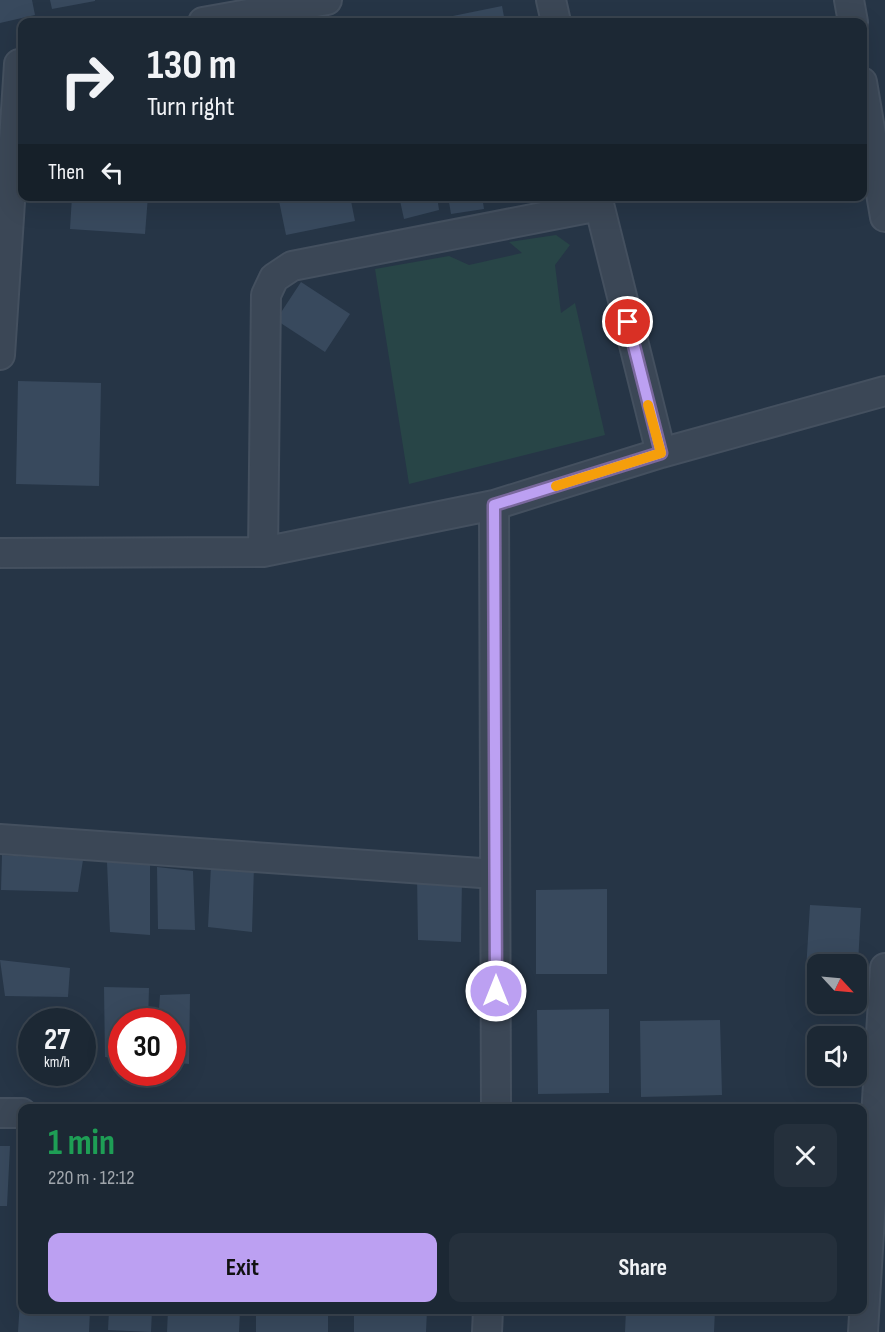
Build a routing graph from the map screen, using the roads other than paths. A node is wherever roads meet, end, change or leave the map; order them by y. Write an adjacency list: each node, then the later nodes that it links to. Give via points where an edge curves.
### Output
1 (327, 0): 4 (street)
2 (551, 0): 5 (street)
3 (849, 0): 6 (street)
4 (226, 18)
5 (555, 18)
6 (852, 18)
7 (14, 65): 11 (street)
8 (867, 111): 10 (street)
9 (598, 201): 13 (street); 15 (street, via 292,266 274,278 266,295)
10 (885, 217)
11 (0, 355)
12 (885, 392): 13 (street)
13 (661, 453): 14 (street)
14 (494, 505): 15 (street); 18 (street)
15 (263, 552): 16 (street)
16 (0, 553)
17 (0, 839): 18 (street)
18 (495, 874): 20 (street)
19 (885, 968): 23 (street)
20 (496, 1104)
21 (0, 1113): 22 (street)
22 (18, 1113)
23 (874, 1142): 24 (street)
24 (867, 1263)
25 (488, 1314): 27 (street)
26 (864, 1314): 28 (street)
27 (487, 1332)
28 (863, 1332)

